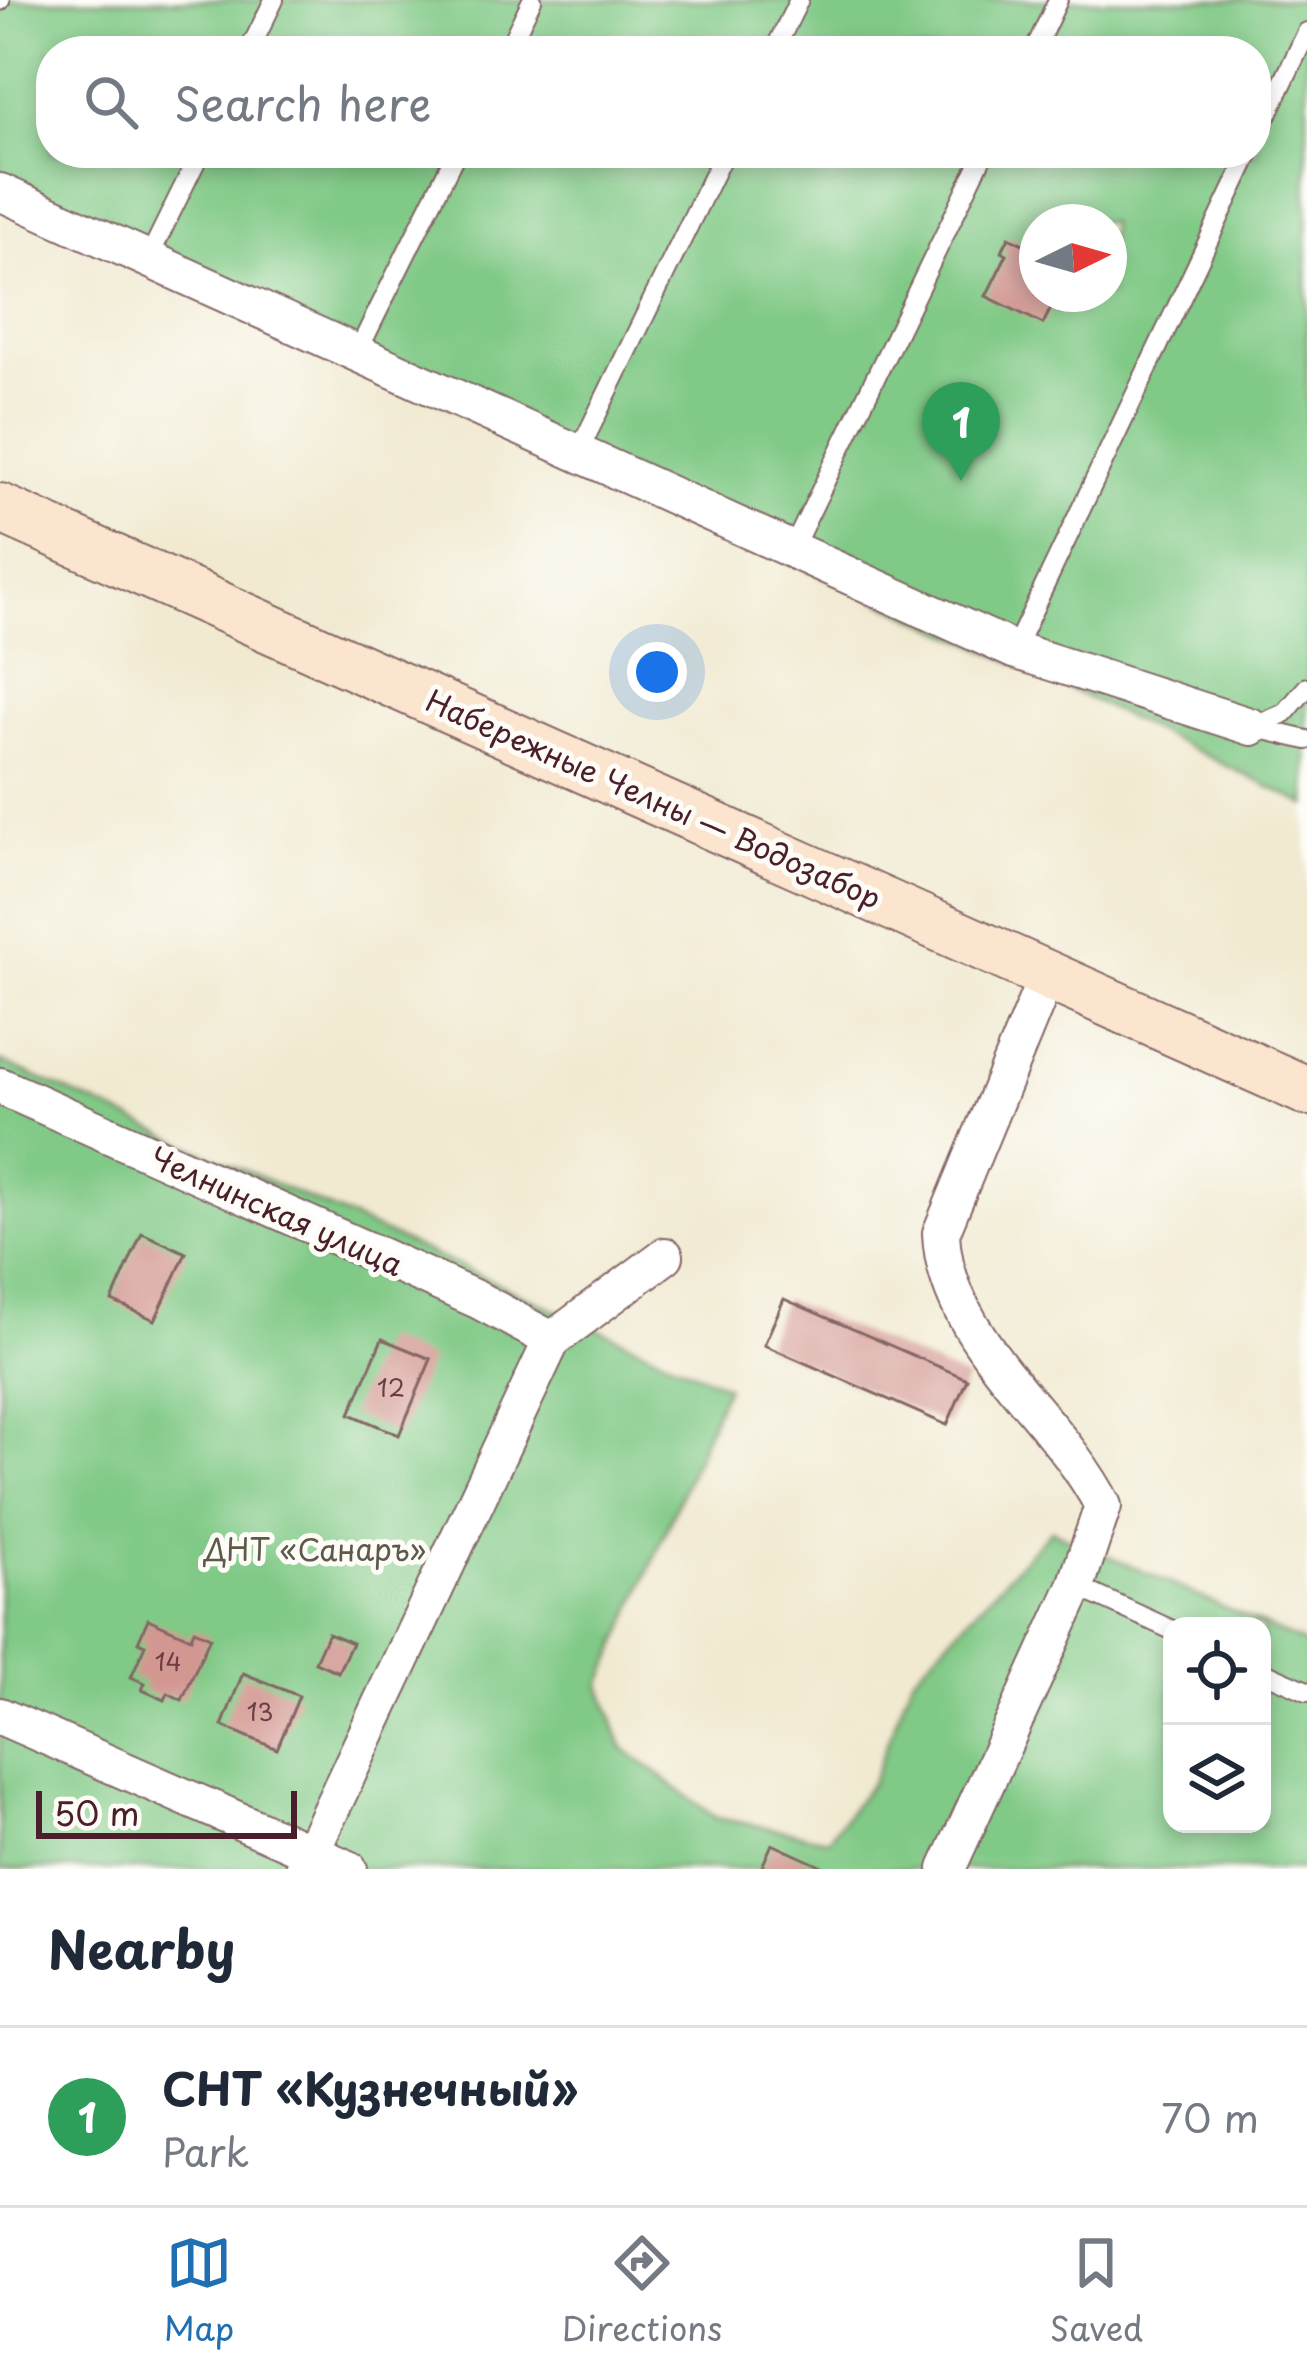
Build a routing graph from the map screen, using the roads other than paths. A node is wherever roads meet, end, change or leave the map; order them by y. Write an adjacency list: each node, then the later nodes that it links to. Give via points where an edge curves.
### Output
1 (274, 0): 6 (lane)
2 (532, 0): 7 (lane)
3 (799, 0): 8 (lane)
4 (1058, 0): 9 (lane)
5 (1307, 32): 10 (lane)
6 (256, 36)
7 (514, 36)
8 (781, 36)
9 (1041, 36)
10 (1271, 108)
11 (193, 168): 17 (lane)
12 (449, 168): 18 (lane)
13 (717, 168): 19 (lane)
14 (977, 168): 21 (lane)
15 (1243, 168): 22 (lane)
16 (0, 192): 17 (street)
17 (148, 259): 18 (street)
18 (357, 352): 19 (street)
19 (578, 453): 21 (street)
20 (0, 508): 26 (main road, Набережные Челны — Водозабор)
21 (791, 550): 22 (street)
22 (1014, 650): 24 (street)
23 (1307, 687): 24 (lane, via 1285,713)
24 (1252, 727): 25 (lane)
25 (1307, 740)
26 (1048, 974): 28 (main road, Набережные Челны — Водозабор); 31 (street, via 941,1233 942,1268 972,1328 1081,1463 1103,1506)
27 (0, 1086): 30 (street, Челнинская улица)
28 (1307, 1091)
29 (665, 1256): 30 (street)
30 (552, 1340): 36 (street)
31 (1076, 1586): 32 (lane); 38 (street)
32 (1163, 1626)
33 (1271, 1675): 34 (lane)
34 (1307, 1691)
35 (0, 1716): 36 (street)
36 (306, 1860): 37 (street)
37 (350, 1869)
38 (947, 1869)

